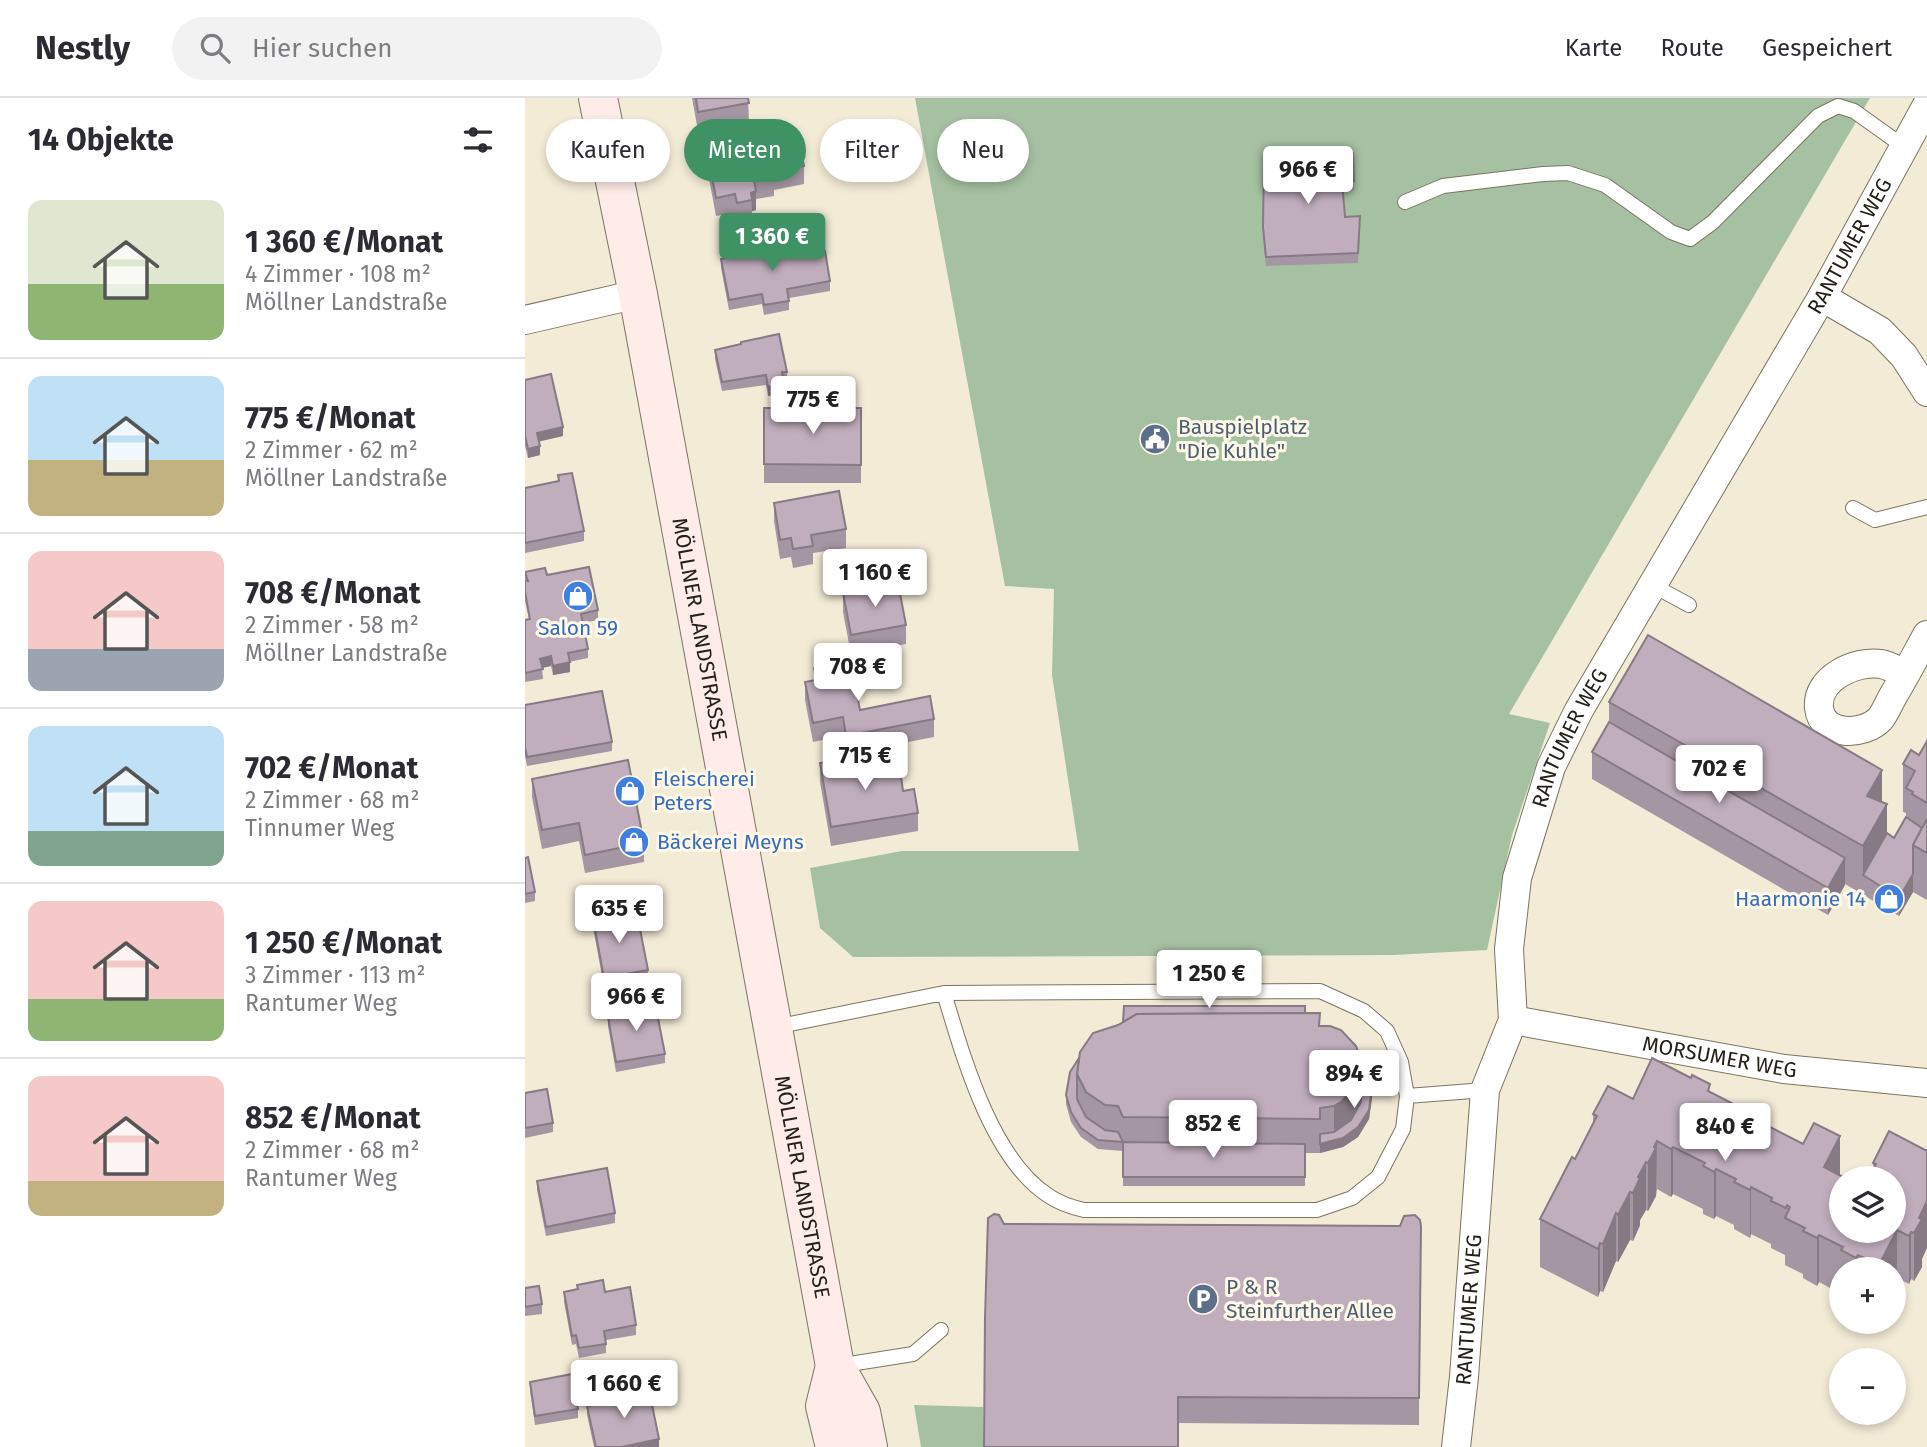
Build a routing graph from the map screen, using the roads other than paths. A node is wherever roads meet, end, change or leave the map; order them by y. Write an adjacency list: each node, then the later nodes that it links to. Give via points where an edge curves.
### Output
1 (598, 98): 5 (street, MÖLLNER LANDSTRASSE)
2 (1927, 105): 3 (street, RANTUMER WEG)
3 (1903, 146): 4 (lane, via 1854,111 1838,106 1818,116 1713,222 1690,239 1671,232 1605,185 1568,173 1443,186); 6 (street, RANTUMER WEG)
4 (1405, 202)
5 (638, 294): 7 (street); 17 (street, MÖLLNER LANDSTRASSE)
6 (1822, 297): 8 (street, via 1880,331 1904,356); 11 (street, RANTUMER WEG)
7 (525, 320)
8 (1927, 392)
9 (1927, 507): 10 (lane, via 1875,520)
10 (1853, 508)
11 (1654, 586): 12 (lane); 16 (street, RANTUMER WEG, via 1579,710 1551,767 1517,878 1509,949)
12 (1689, 604)
13 (1927, 635): 14 (street)
14 (1905, 675)
15 (944, 993): 17 (lane); 20 (lane, via 1320,991 1364,1011 1387,1031 1401,1062); 20 (lane, via 981,1101 999,1138 1019,1169 1047,1195 1083,1210 1317,1210 1352,1198 1378,1177 1403,1129)
16 (1513, 1020): 18 (street, MORSUMER WEG, via 1784,1069); 19 (street, RANTUMER WEG)
17 (772, 1027): 22 (street, MÖLLNER LANDSTRASSE)
18 (1927, 1083)
19 (1485, 1090): 20 (lane); 25 (street, RANTUMER WEG)
20 (1407, 1096)
21 (941, 1330): 22 (lane, via 913,1354)
22 (835, 1366): 23 (street, MÖLLNER LANDSTRASSE, via 825,1406); 24 (street, MÖLLNER LANDSTRASSE, via 861,1412)
23 (835, 1447)
24 (868, 1447)
25 (1456, 1447)

